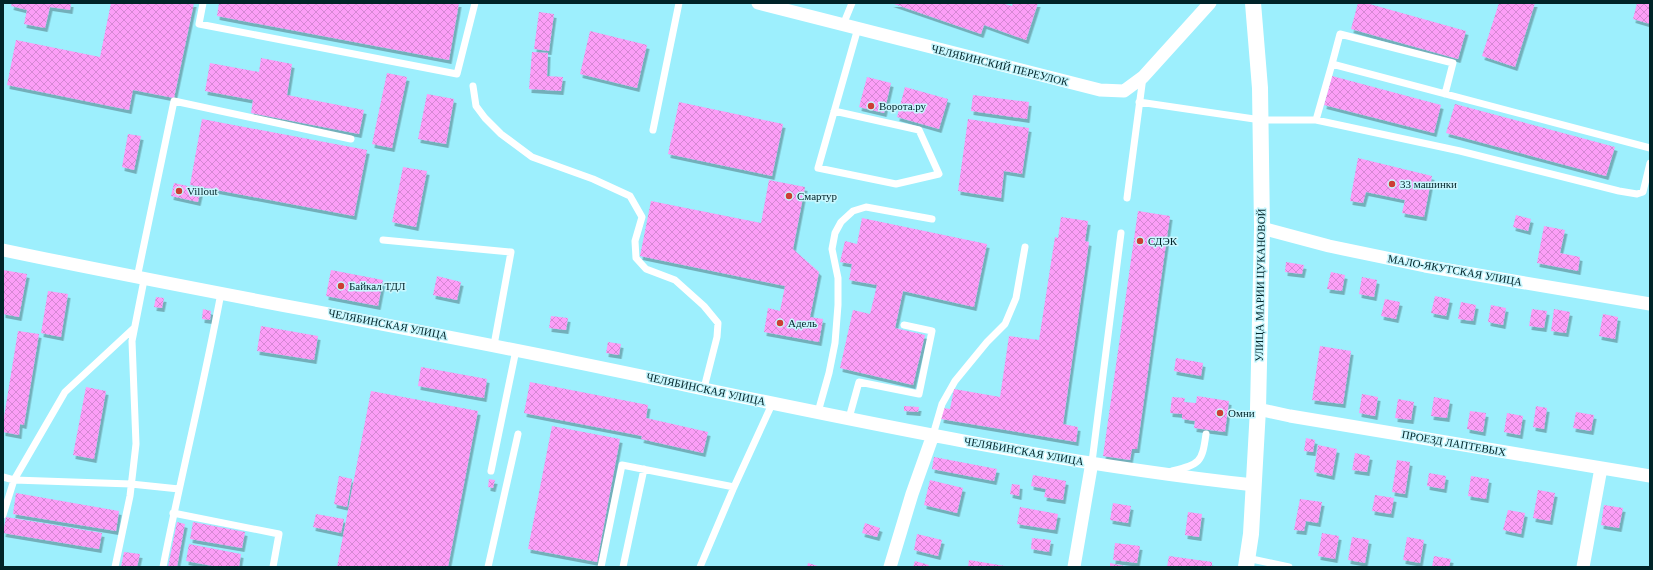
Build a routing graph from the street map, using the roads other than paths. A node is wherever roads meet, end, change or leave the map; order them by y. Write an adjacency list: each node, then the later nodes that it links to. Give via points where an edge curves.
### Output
1 (203, 3): 2 (lane, via 199,24 457,74)
2 (475, 3)
3 (679, 3): 18 (lane)
4 (758, 3): 8 (street, ЧЕЛЯБИНСКИЙ ПЕРЕУЛОК)
5 (852, 3): 8 (lane)
6 (1210, 3): 11 (street, ЧЕЛЯБИНСКИЙ ПЕРЕУЛОК)
7 (1253, 3): 16 (street, УЛИЦА МАРИИ ЦУКАНОВОЙ)
8 (843, 25): 9 (street, ЧЕЛЯБИНСКИЙ ПЕРЕУЛОК)
9 (858, 28): 11 (street, ЧЕЛЯБИНСКИЙ ПЕРЕУЛОК, via 1100,90 1124,91); 15 (lane)
10 (1332, 64): 13 (lane); 13 (lane, via 1340,34 1453,63); 17 (lane)
11 (1143, 77): 14 (lane)
12 (473, 86): 36 (lane, via 476,106 485,118 500,134 532,157 593,179 630,196 642,217 635,241 636,258 646,269 675,280 704,306 718,323)
13 (1445, 94): 20 (lane)
14 (1139, 102): 16 (lane); 22 (lane)
15 (834, 111): 15 (lane, via 818,168 896,184 939,174 919,130)
16 (1261, 120): 17 (lane); 24 (street, УЛИЦА МАРИИ ЦУКАНОВОЙ)
17 (1316, 120): 21 (lane, via 1460,151 1637,194 1643,192)
18 (653, 130)
19 (351, 139): 29 (lane, via 174,101)
20 (1650, 148)
21 (1650, 163)
22 (1127, 198)
23 (932, 219): 39 (lane, via 866,207 853,211 841,222 835,233 832,249 838,278 835,343)
24 (1262, 228): 31 (street, МАЛО-ЯКУТСКАЯ УЛИЦА, via 1329,246 1418,264); 38 (street, УЛИЦА МАРИИ ЦУКАНОВОЙ)
25 (1121, 233): 44 (lane)
26 (383, 240): 34 (lane, via 511,252)
27 (1025, 247): 43 (lane, via 1016,298 1005,324 955,381 942,404)
28 (3, 250): 29 (street, ЧЕЛЯБИНСКАЯ УЛИЦА)
29 (140, 279): 30 (street, ЧЕЛЯБИНСКАЯ УЛИЦА); 33 (lane)
30 (221, 293): 34 (street, ЧЕЛЯБИНСКАЯ УЛИЦА); 55 (lane)
31 (1650, 304)
32 (904, 325): 40 (lane, via 932,331 919,394 859,382)
33 (134, 328): 51 (lane, via 66,392); 52 (lane, via 132,341 136,444)
34 (494, 345): 35 (street, ЧЕЛЯБИНСКАЯ УЛИЦА)
35 (516, 350): 36 (street, ЧЕЛЯБИНСКАЯ УЛИЦА); 47 (lane)
36 (704, 388): 37 (street, ЧЕЛЯБИНСКАЯ УЛИЦА)
37 (773, 402): 39 (street, ЧЕЛЯБИНСКАЯ УЛИЦА); 54 (lane, ЧЕЛЯБИНСКАЯ УЛИЦА)
38 (1258, 409): 45 (street, ПРОЕЗД ЛАПТЕВЫХ); 53 (street, УЛИЦА МАРИИ ЦУКАНОВОЙ)
39 (818, 412): 40 (street, ЧЕЛЯБИНСКАЯ УЛИЦА)
40 (849, 418): 43 (street, ЧЕЛЯБИНСКАЯ УЛИЦА)
41 (518, 434): 62 (lane)
42 (1206, 434): 48 (lane, via 1203,455 1192,466)
43 (933, 435): 44 (street, ЧЕЛЯБИНСКАЯ УЛИЦА); 66 (street)
44 (1092, 462): 48 (street, ЧЕЛЯБИНСКАЯ УЛИЦА); 67 (street)
45 (1601, 468): 49 (street, ПРОЕЗД ЛАПТЕВЫХ); 69 (street)
46 (644, 469): 54 (lane); 63 (lane, via 622,465); 64 (lane)
47 (491, 471)
48 (1166, 473): 53 (street, ЧЕЛЯБИНСКАЯ УЛИЦА)
49 (1650, 476)
50 (3, 478): 51 (lane)
51 (14, 480): 52 (lane); 57 (lane)
52 (131, 484): 55 (lane); 59 (lane)
53 (1254, 485): 58 (street, УЛИЦА МАРИИ ЦУКАНОВОЙ, via 1251,534)
54 (734, 487): 65 (lane, ЧЕЛЯБИНСКАЯ УЛИЦА)
55 (179, 489): 56 (lane)
56 (174, 513): 60 (lane); 61 (lane, via 279,534)
57 (3, 515)
58 (1246, 563): 68 (lane)
59 (115, 567)
60 (164, 567)
61 (273, 567)
62 (488, 567)
63 (601, 567)
64 (623, 567)
65 (700, 567)
66 (890, 567)
67 (1074, 567)
68 (1289, 567)
69 (1583, 567)

